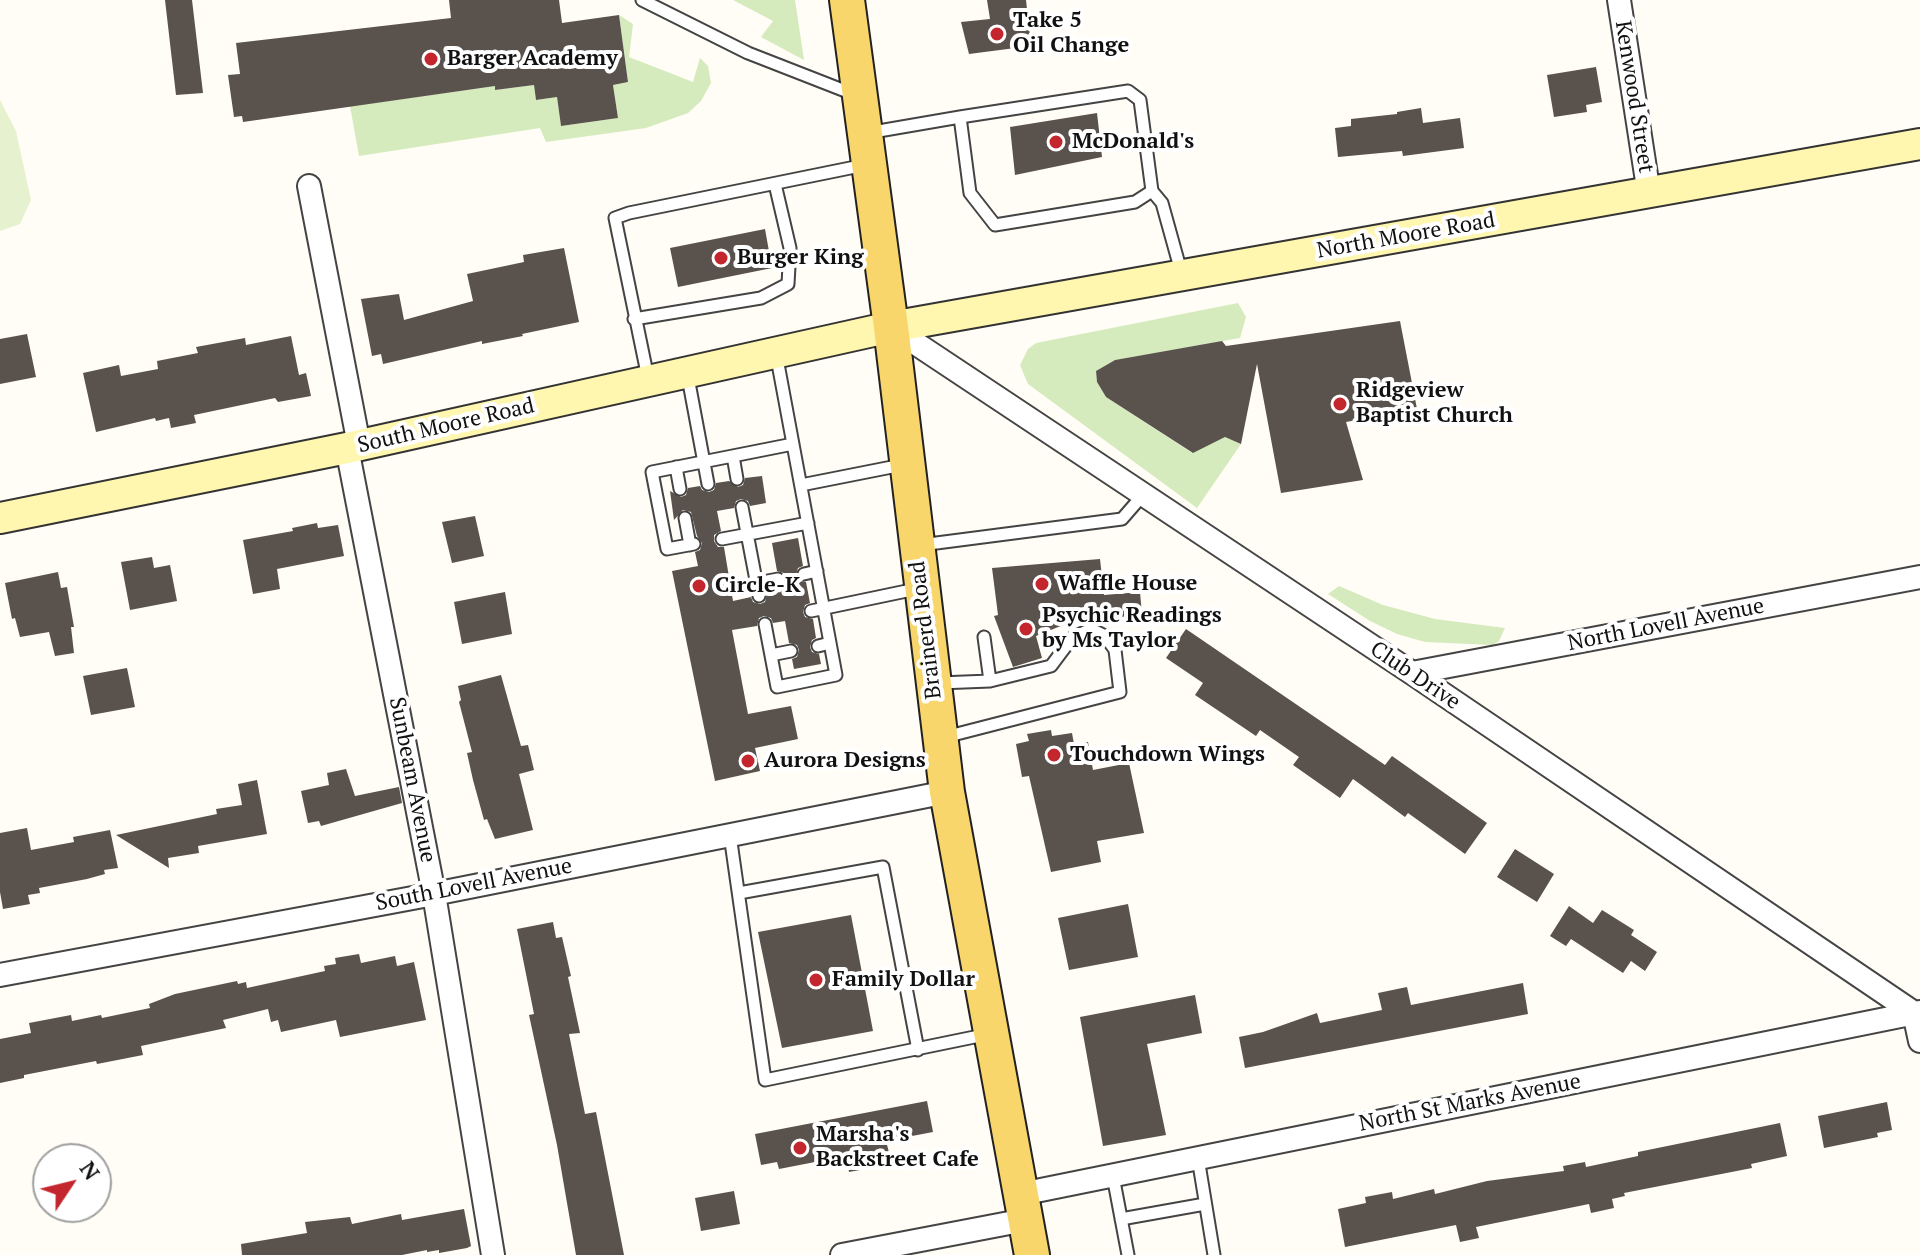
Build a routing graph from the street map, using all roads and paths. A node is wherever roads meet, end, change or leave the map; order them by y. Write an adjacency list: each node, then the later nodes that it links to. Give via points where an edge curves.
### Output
1 (642, 0): 4 (lane, via 748,53)
2 (847, 0): 4 (main road, Brainerd Road)
3 (1619, 0): 11 (street, Kenwood Street)
4 (860, 97): 7 (main road, Brainerd Road)
5 (960, 117): 7 (lane); 10 (lane, via 1128,91 1140,100); 10 (lane, via 970,193 995,225 1135,202)
6 (1920, 144): 11 (main road, North Moore Road)
7 (867, 149): 8 (lane); 14 (main road, Brainerd Road)
8 (775, 184): 13 (lane, via 790,248 788,284 761,298); 13 (lane, via 615,218)
9 (309, 186): 19 (street, Sunbeam Avenue)
10 (1152, 191): 12 (lane, via 1162,203)
11 (1649, 194): 12 (main road, North Moore Road)
12 (1182, 275): 14 (main road, North Moore Road)
13 (634, 319): 17 (lane)
14 (891, 327): 15 (main road, South Moore Road); 22 (main road, Brainerd Road); 28 (street, Club Drive)
15 (776, 352): 16 (main road, South Moore Road); 18 (lane)
16 (687, 371): 17 (main road, South Moore Road); 21 (lane)
17 (649, 380): 19 (main road, South Moore Road)
18 (793, 444): 20 (lane); 26 (lane)
19 (353, 446): 30 (main road, South Moore Road); 54 (street, Sunbeam Avenue)
20 (733, 456): 21 (lane); 24 (lane)
21 (704, 462): 23 (lane); 25 (lane)
22 (907, 464): 26 (lane); 35 (main road, Brainerd Road)
23 (676, 467): 27 (lane); 31 (lane, via 652,472 667,549 692,544)
24 (737, 479)
25 (708, 484)
26 (801, 485): 32 (lane)
27 (680, 489)
28 (1142, 496): 35 (lane, via 1122,519); 47 (street, Club Drive)
29 (742, 507): 33 (lane)
30 (0, 518)
31 (685, 518)
32 (808, 523): 33 (lane); 39 (lane, via 810,572)
33 (747, 535): 34 (lane); 37 (lane, via 758,589)
34 (722, 539)
35 (916, 546): 38 (main road, Brainerd Road)
36 (1920, 577): 47 (street, North Lovell Avenue)
37 (778, 579)
38 (921, 588): 39 (lane); 49 (main road, Brainerd Road)
39 (824, 608): 40 (lane); 43 (lane)
40 (811, 611)
41 (765, 624): 46 (lane)
42 (984, 637): 48 (lane)
43 (830, 643): 44 (lane); 46 (lane, via 836,675 777,687)
44 (818, 646)
45 (791, 651): 46 (lane)
46 (771, 655)
47 (1412, 673): 56 (street, Club Drive)
48 (990, 681): 49 (lane); 50 (lane, via 1051,666 1072,638 1091,629 1115,650 1120,692)
49 (932, 684): 50 (main road, Brainerd Road)
50 (940, 739): 51 (main road, Brainerd Road)
51 (947, 792): 52 (street, South Lovell Avenue); 57 (main road, Brainerd Road)
52 (730, 835): 53 (lane); 54 (street, South Lovell Avenue)
53 (739, 893): 59 (lane, via 883,867); 59 (lane, via 765,1080)
54 (434, 894): 55 (street, South Lovell Avenue); 65 (street, Sunbeam Avenue)
55 (0, 975)
56 (1917, 1012): 58 (street); 60 (street, North St Marks Avenue)
57 (991, 1034): 59 (lane); 63 (main road, Brainerd Road)
58 (1920, 1041)
59 (918, 1050)
60 (1198, 1158): 61 (street, North St Marks Avenue); 62 (lane)
61 (1113, 1176): 63 (street, North St Marks Avenue); 64 (lane)
62 (1205, 1204): 64 (lane); 69 (lane)
63 (1023, 1207): 66 (street, North St Marks Avenue); 67 (main road, Brainerd Road)
64 (1121, 1219): 68 (lane)
65 (493, 1255)
66 (842, 1255)
67 (1032, 1255)
68 (1128, 1255)
69 (1214, 1255)

